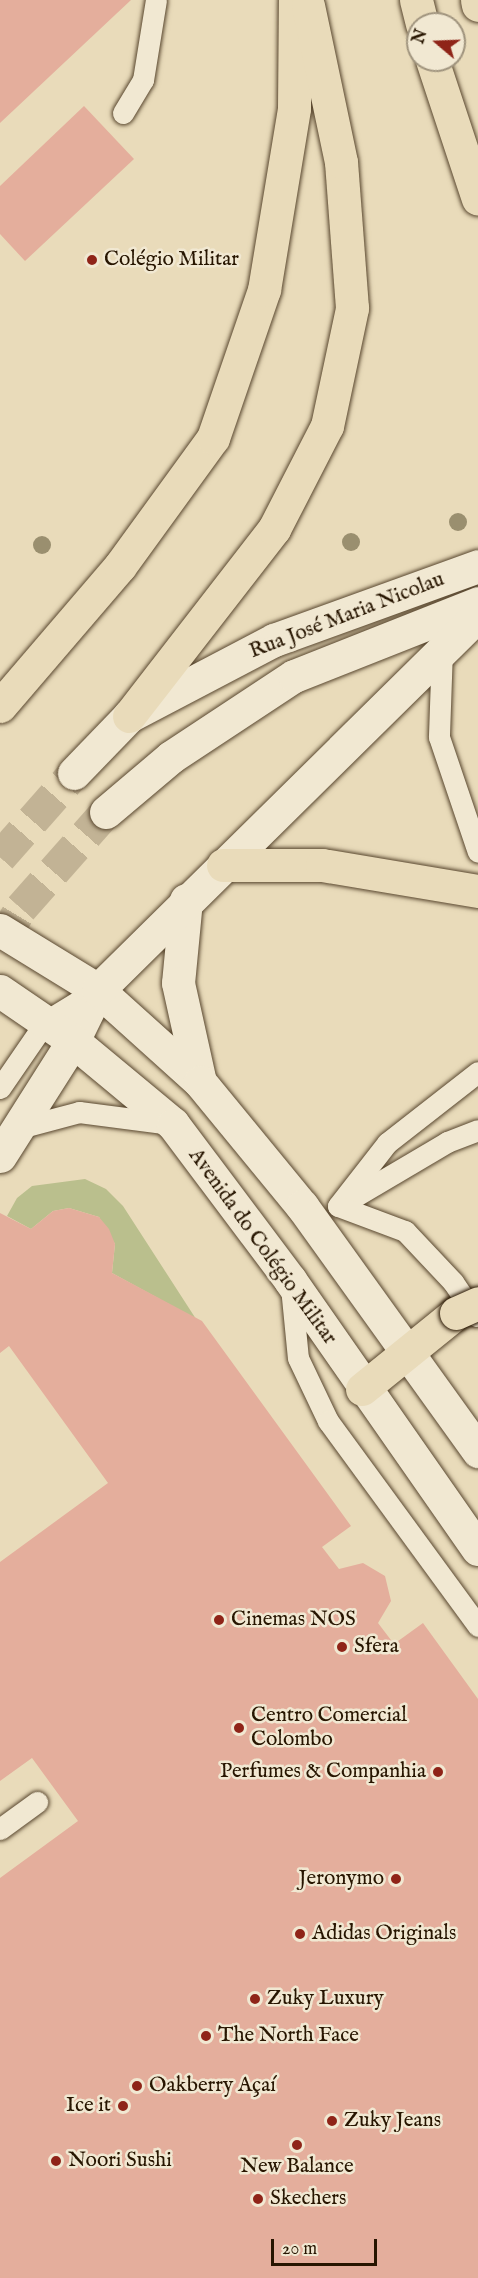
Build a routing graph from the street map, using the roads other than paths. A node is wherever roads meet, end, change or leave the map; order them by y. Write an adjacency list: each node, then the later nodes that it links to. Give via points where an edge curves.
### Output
1 (156, 0): 7 (lane, via 143,80)
2 (295, 0): 13 (highway, via 294,108 264,290 213,438 120,566)
3 (307, 0): 14 (highway, via 341,162 352,308 327,426 274,529)
4 (477, 0): 5 (highway)
5 (478, 4)
6 (436, 72): 8 (highway)
7 (123, 113)
8 (478, 199)
9 (478, 566): 14 (street, Rua José Maria Nicolau, via 274,640)
10 (478, 603): 16 (street, via 294,676 171,757)
11 (478, 615): 12 (street)
12 (442, 649): 17 (lane, via 439,737); 18 (street)
13 (0, 706)
14 (129, 716): 15 (street, Rua José Maria Nicolau)
15 (74, 773)
16 (106, 812)
17 (478, 852)
18 (224, 865): 19 (highway, via 322,865); 20 (street)
19 (466, 889)
20 (186, 900): 22 (street); 27 (street, via 178,983)
21 (0, 930): 22 (street)
22 (98, 990): 24 (lane); 25 (street); 27 (street)
23 (0, 991): 24 (street, Avenida do Colégio Militar)
24 (46, 1021): 25 (street, Avenida do Colégio Militar); 28 (lane)
25 (73, 1041): 29 (street, Avenida do Colégio Militar); 30 (street)
26 (478, 1072): 33 (lane, via 387,1143)
27 (200, 1082): 36 (street, via 302,1206)
28 (0, 1088)
29 (173, 1124): 30 (lane, via 79,1112); 34 (street, Avenida do Colégio Militar)
30 (19, 1128): 32 (street)
31 (478, 1130): 33 (lane, via 447,1142)
32 (0, 1156)
33 (338, 1206): 35 (lane, via 405,1231 453,1282)
34 (290, 1280): 37 (street, Avenida do Colégio Militar); 40 (lane, via 298,1358 328,1421)
35 (471, 1312): 36 (highway)
36 (407, 1352): 37 (highway); 38 (street)
37 (362, 1389): 39 (street, Avenida do Colégio Militar)
38 (478, 1450)
39 (478, 1549)
40 (478, 1626)
41 (37, 1802): 42 (lane)
42 (0, 1829)

